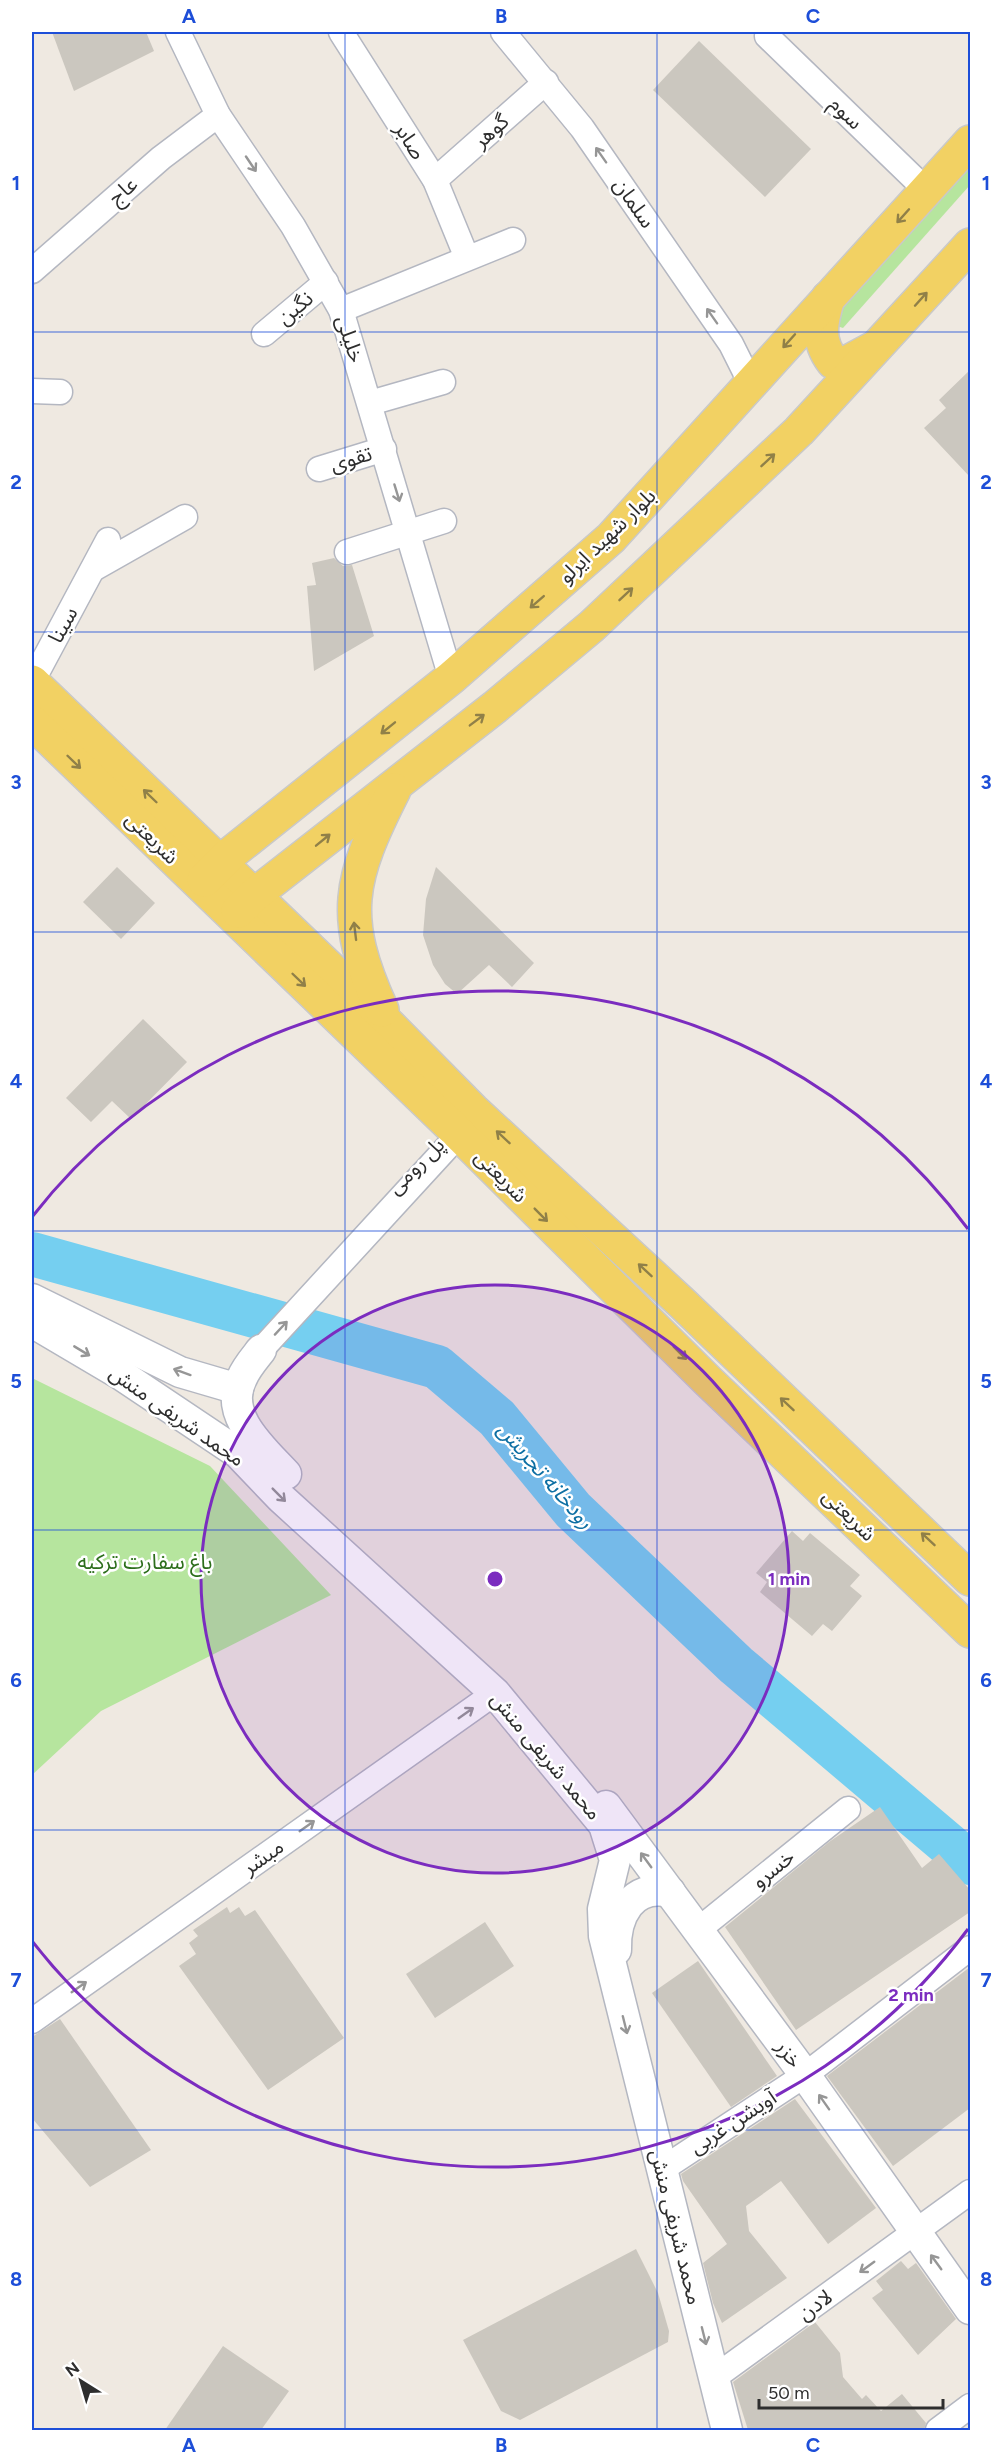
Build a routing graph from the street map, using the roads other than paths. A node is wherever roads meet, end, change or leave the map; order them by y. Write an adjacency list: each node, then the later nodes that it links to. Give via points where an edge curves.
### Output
1 (178, 32): 6 (street, خلیلی)
2 (340, 32): 8 (street, صابر)
3 (504, 32): 5 (street, سلمان)
4 (767, 36): 9 (street, سوم)
5 (546, 82): 8 (street, گوهر); 20 (street, سلمان, one-way to 5, via 731,344)
6 (218, 115): 13 (street, عاج, via 161,158); 14 (street, خلیلی, one-way to 14)
7 (970, 142): 9 (main road, بلوار شهید ایرلو)
8 (435, 180): 12 (street, صابر)
9 (926, 190): 15 (main road, بلوار شهید ایرلو, one-way to 15)
10 (513, 240): 12 (street)
11 (970, 245): 18 (main road, one-way to 11)
12 (466, 258): 16 (street)
13 (32, 271)
14 (326, 282): 16 (street, خلیلی); 17 (street, نگین)
15 (828, 298): 18 (main road, via 820,323 820,339 832,362 846,363); 20 (main road, بلوار شهید ایرلو, one-way to 20)
16 (341, 309): 23 (street, خلیلی)
17 (264, 333)
18 (882, 342): 35 (main road, one-way to 18, via 495,707 592,626 800,431)
19 (443, 382): 23 (street)
20 (751, 384): 32 (main road, بلوار شهید ایرلو, one-way to 32, via 611,538)
21 (32, 391): 22 (street)
22 (60, 392)
23 (370, 403): 24 (street, خلیلی)
24 (384, 449): 25 (street, تقوی); 28 (street, خلیلی, one-way to 28)
25 (319, 469)
26 (185, 517): 31 (street)
27 (444, 521): 28 (street)
28 (409, 532): 30 (street); 32 (street, خلیلی)
29 (108, 540): 31 (street, سینا)
30 (347, 552)
31 (95, 568): 33 (street, سینا)
32 (451, 678): 36 (main road, بلوار شهید ایرلو, one-way to 36)
33 (32, 682): 36 (main road, شریعتی, one-way to 33)
34 (32, 722): 36 (main road, شریعتی, one-way to 36)
35 (399, 779): 37 (main road, one-way to 35); 38 (main road, one-way to 35, via 365,974 352,912 369,839)
36 (210, 874): 37 (main road, شریعتی)
37 (243, 906): 38 (main road, شریعتی); 39 (main road, شریعتی, one-way to 39)
38 (389, 1025): 45 (main road, شریعتی, one-way to 38, via 683,1304 473,1110)
39 (455, 1130): 42 (street, پل رومی, via 445,1136); 46 (main road, شریعتی, one-way to 46, via 707,1380)
40 (32, 1299): 43 (street, محمد شریفی منش, one-way to 40, via 180,1372)
41 (32, 1322): 44 (street, محمد شریفی منش, one-way to 44)
42 (256, 1343): 43 (street, پل رومی)
43 (228, 1386): 44 (street, via 219,1416)
44 (243, 1444): 47 (street, محمد شریفی منش, one-way to 47, via 281,1498); 48 (street, محمد شریفی منش, via 293,1481 507,1683)
45 (970, 1579)
46 (970, 1631)
47 (495, 1693): 53 (street, محمد شریفی منش, via 604,1825 615,1860 603,1909 604,1935); 54 (street, مبشر, one-way to 47)
48 (604, 1803): 50 (street, خزر, one-way to 48)
49 (848, 1809): 51 (street, خسرو)
50 (670, 1892): 51 (street, خزر); 53 (street, via 656,1889 640,1894 626,1908 616,1941)
51 (698, 1930): 55 (street, خزر)
52 (970, 1948): 55 (street, آویشن غربی)
53 (616, 1991): 56 (street, محمد شریفی منش, one-way to 56)
54 (32, 2021)
55 (805, 2075): 56 (street, آویشن غربی); 58 (street, خزر, one-way to 55)
56 (661, 2170): 60 (street, محمد شریفی منش, one-way to 60)
57 (970, 2192): 58 (street, لادن)
58 (915, 2233): 59 (street, خزر, one-way to 58); 60 (street, لادن, one-way to 60)
59 (970, 2309)
60 (715, 2377): 62 (street, محمد شریفی منش)
61 (970, 2406): 63 (street)
62 (727, 2430)
63 (938, 2430)

